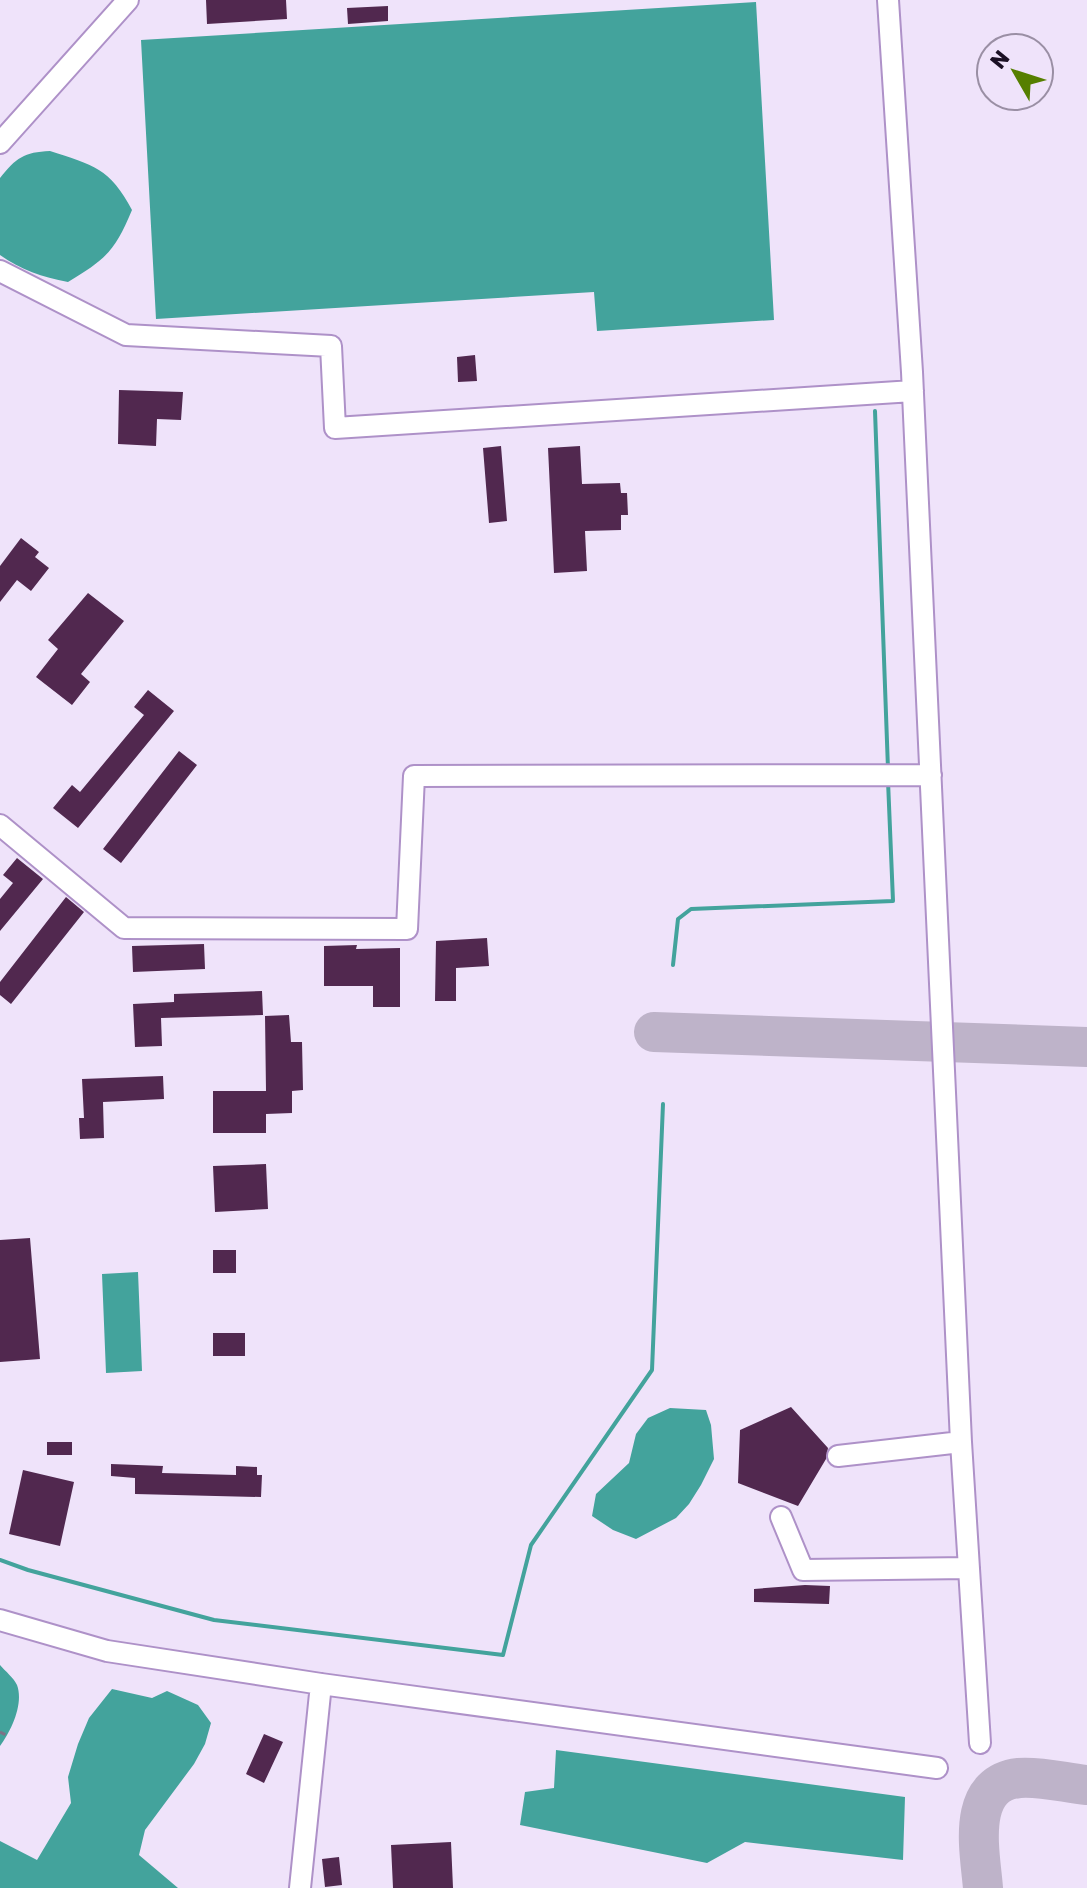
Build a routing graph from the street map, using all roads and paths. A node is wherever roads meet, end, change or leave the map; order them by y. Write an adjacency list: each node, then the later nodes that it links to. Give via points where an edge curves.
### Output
1 (128, 0): 3 (street)
2 (888, 0): 5 (street)
3 (0, 143)
4 (0, 271): 5 (street, via 126,335 331,346 335,428)
5 (913, 391): 6 (street)
6 (931, 775): 7 (street, via 414,776 407,929 124,928); 8 (street)
7 (0, 825)
8 (961, 1442): 9 (street); 11 (street)
9 (838, 1456)
10 (781, 1517): 11 (street, via 803,1570)
11 (969, 1568): 16 (street)
12 (0, 1620): 13 (street, via 107,1651)
13 (321, 1684): 17 (street); 18 (street)
14 (0, 1732): 15 (path)
15 (8, 1736)
16 (980, 1743)
17 (937, 1768)
18 (300, 1888)

